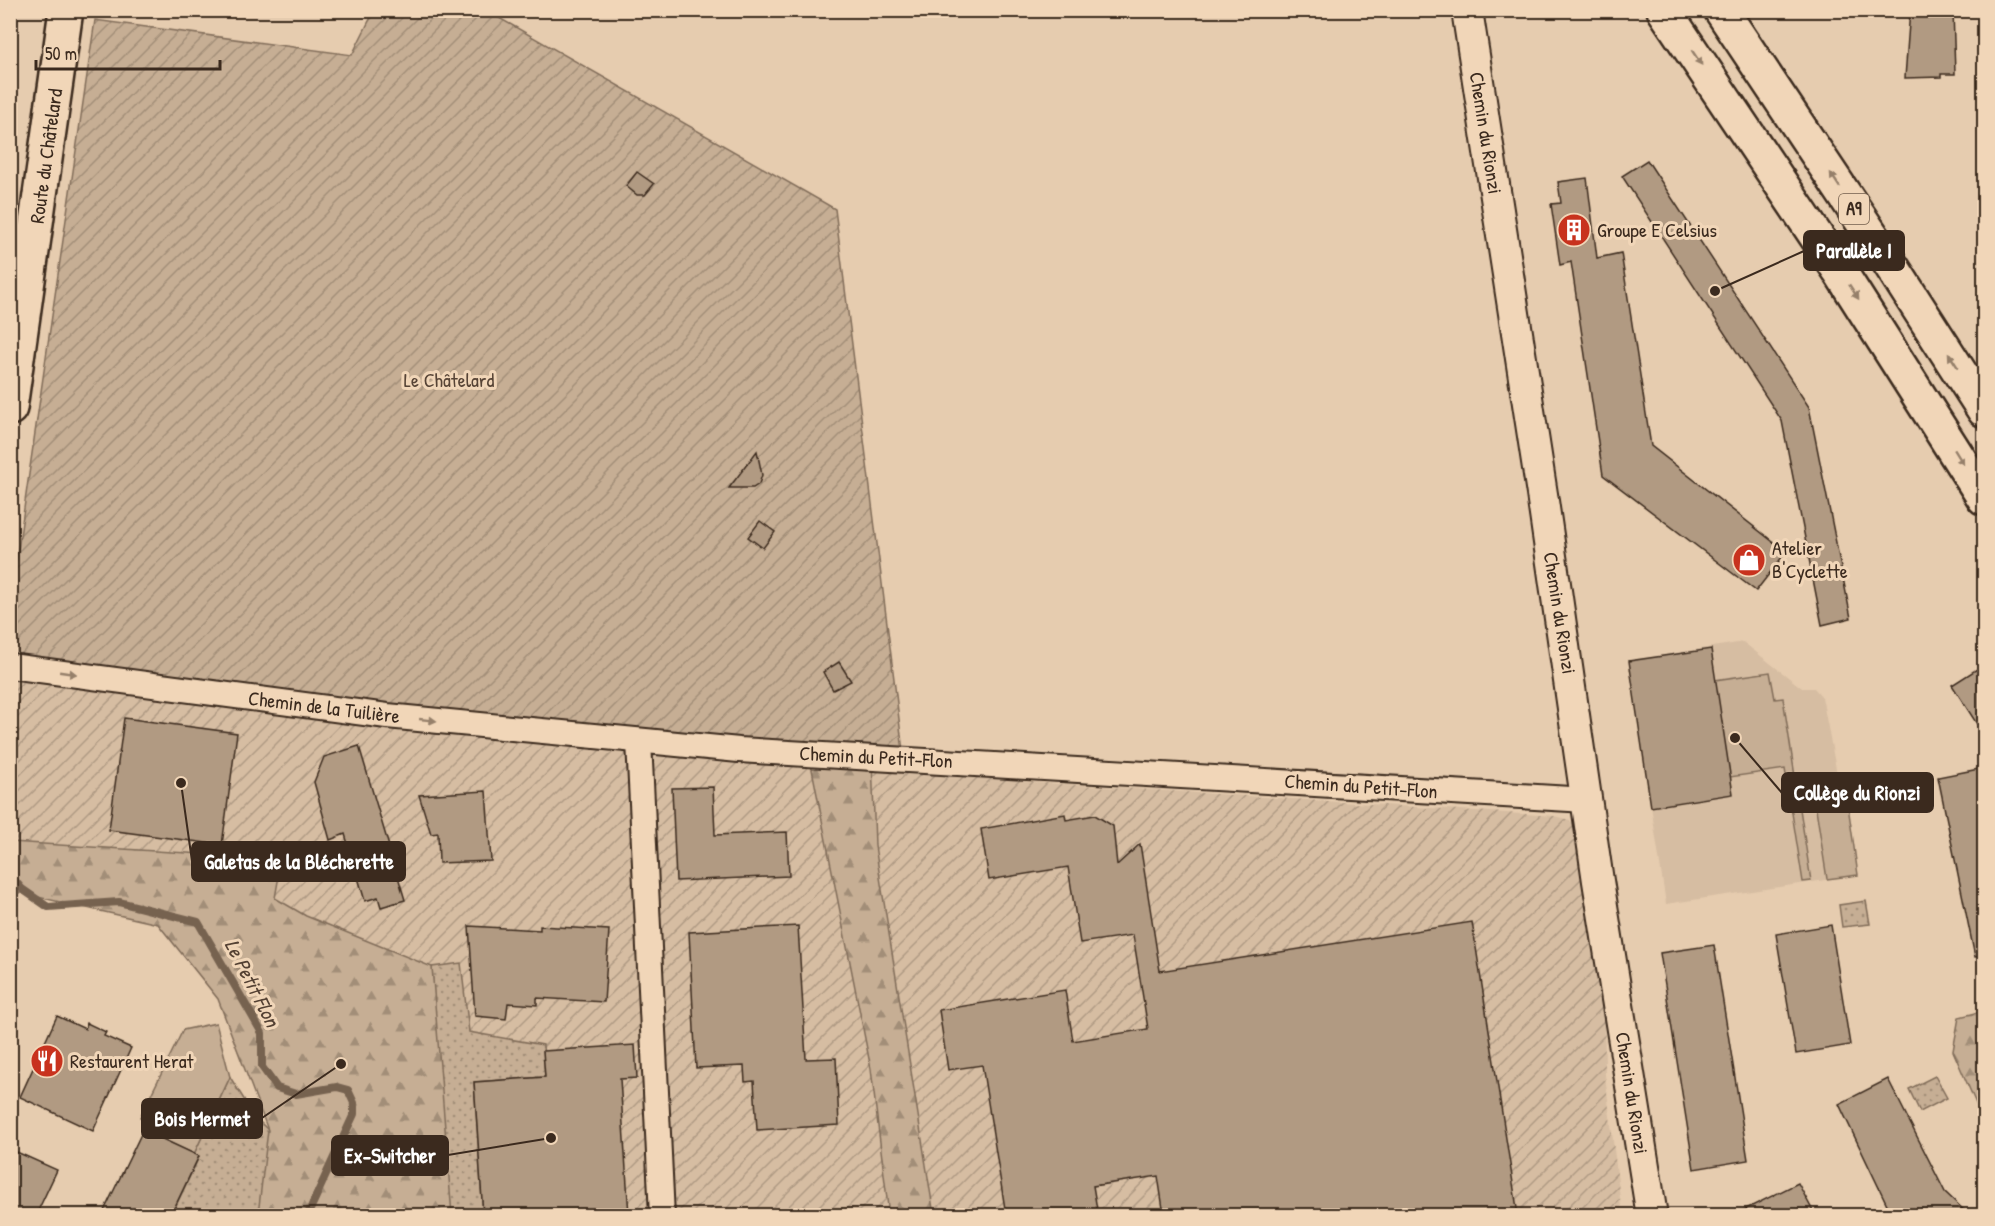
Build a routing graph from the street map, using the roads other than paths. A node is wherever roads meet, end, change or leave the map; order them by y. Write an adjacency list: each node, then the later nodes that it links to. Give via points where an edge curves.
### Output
1 (66, 10): 5 (main road, Route du Châtelard)
2 (1467, 10): 10 (street, Chemin du Rionzi)
3 (1664, 10): 7 (main road, A9, one-way to 7, via 1839,270)
4 (1721, 10): 6 (main road, A9, one-way to 4)
5 (10, 408)
6 (1984, 410)
7 (1984, 498)
8 (10, 666): 9 (street, Chemin de la Tuilière, one-way to 9, via 387,716)
9 (639, 741): 10 (street, Chemin du Petit-Flon); 11 (street)
10 (1587, 800): 12 (street, Chemin du Rionzi)
11 (662, 1215)
12 (1652, 1215)

